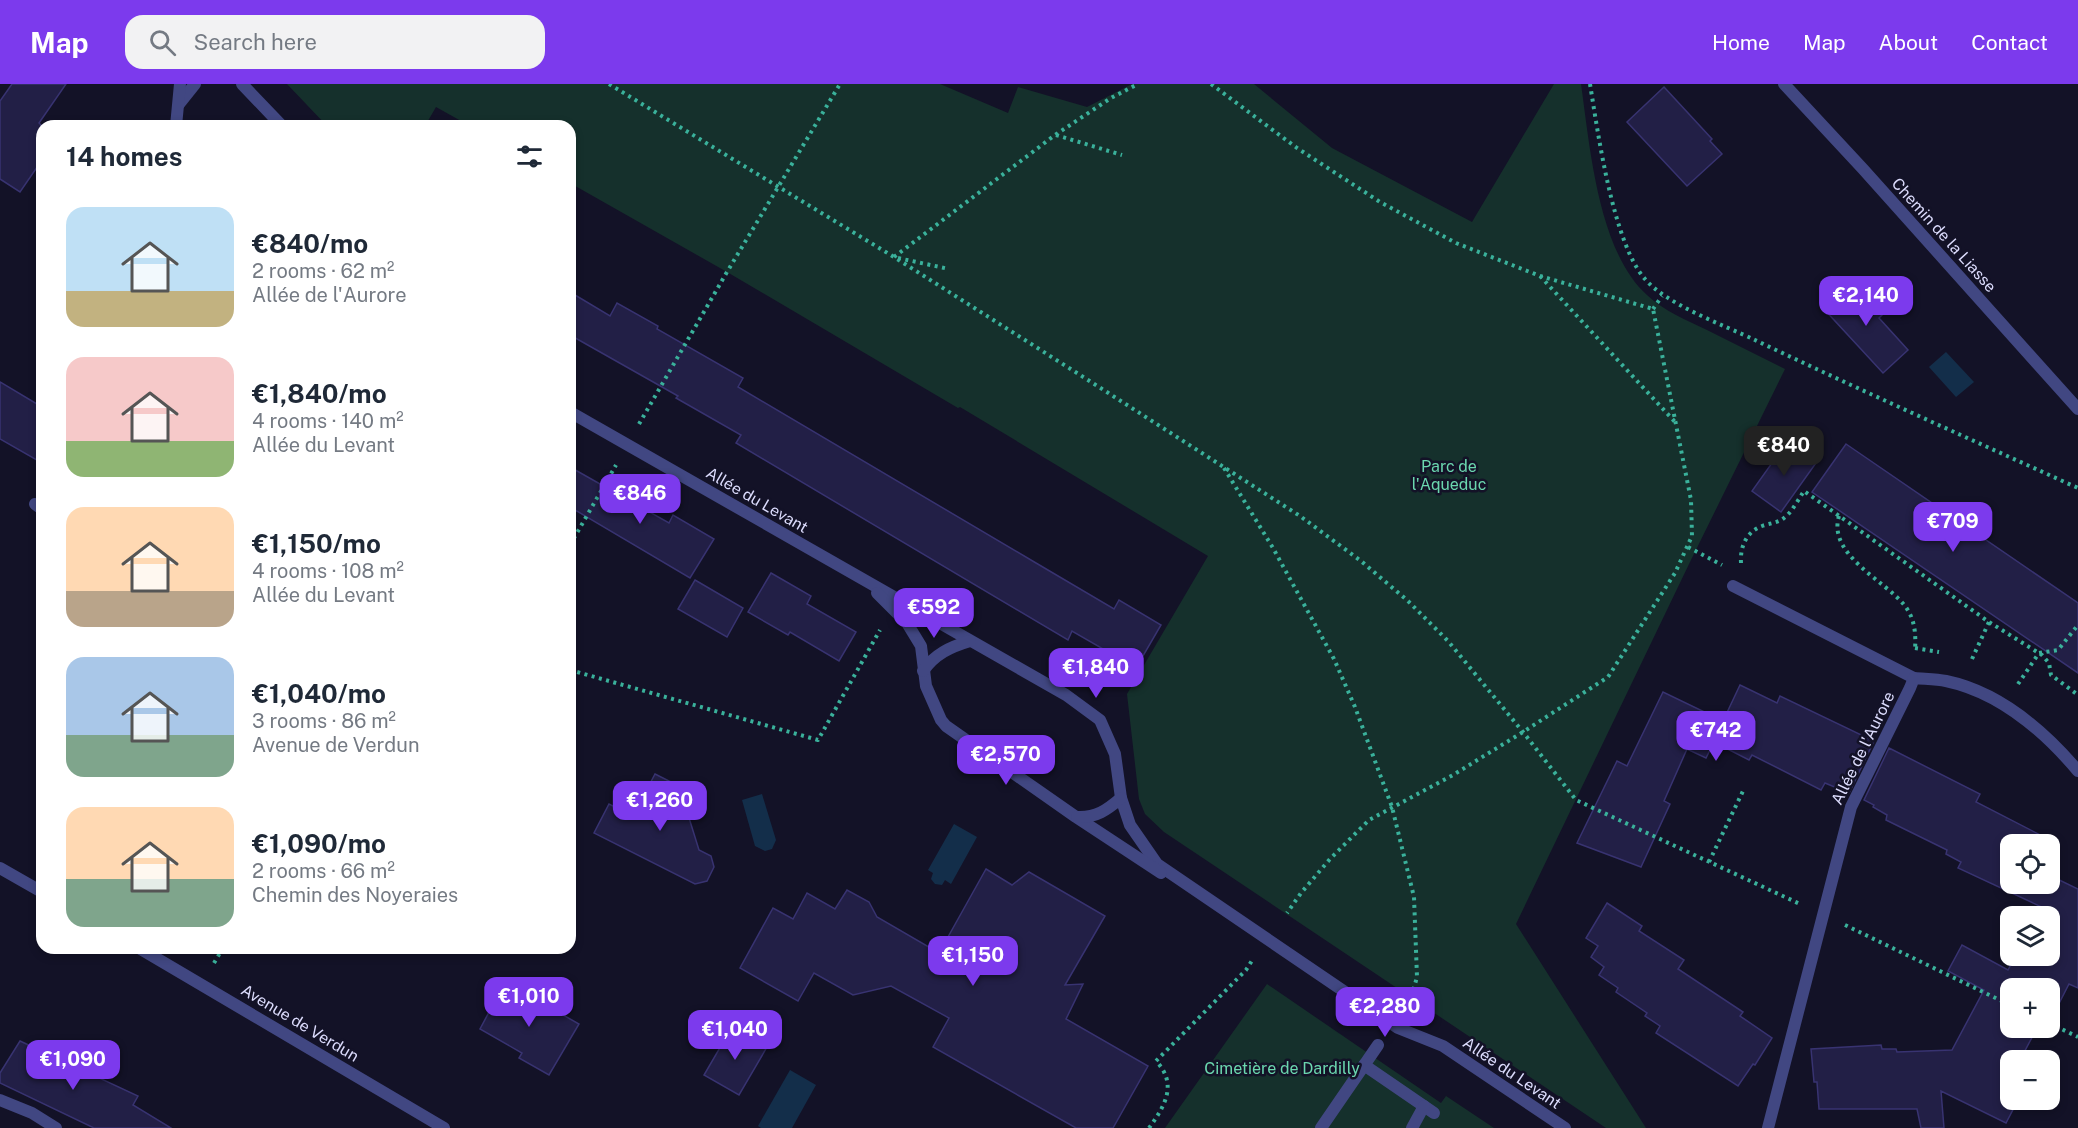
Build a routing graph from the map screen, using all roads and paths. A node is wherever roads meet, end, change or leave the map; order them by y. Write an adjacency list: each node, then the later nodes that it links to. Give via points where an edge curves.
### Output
1 (180, 84): 10 (street)
2 (195, 84): 10 (street)
3 (242, 84): 12 (street)
4 (609, 84): 15 (path)
5 (840, 84): 15 (path)
6 (1138, 84): 13 (path)
7 (1211, 84): 18 (path, via 1297,148 1380,202 1456,243)
8 (1590, 84): 19 (path, via 1604,164 1630,256)
9 (1784, 84): 21 (street, Chemin de la Liasse)
10 (178, 104): 11 (street)
11 (177, 120)
12 (276, 120)
13 (1055, 135): 14 (path); 16 (path)
14 (1122, 155)
15 (779, 188): 16 (path); 24 (path)
16 (894, 257): 17 (path); 25 (path)
17 (949, 269)
18 (1540, 276): 20 (path); 23 (path)
19 (1662, 296): 20 (path); 27 (path)
20 (1653, 309): 23 (path)
21 (2078, 409)
22 (576, 415): 24 (street, Allée du Levant)
23 (1676, 423): 30 (path, via 1691,500 1692,536)
24 (628, 445): 31 (street, Allée du Levant)
25 (1222, 465): 44 (path, via 1352,554 1408,601 1448,641); 48 (path, via 1334,659)
26 (610, 475): 29 (path)
27 (2078, 488)
28 (1839, 516): 32 (path, via 1804,491 1786,517 1750,533 1743,543 1742,568); 34 (path); 41 (path, via 1839,537 1844,546 1868,575 1906,607 1913,621)
29 (576, 534)
30 (1688, 547): 32 (path, via 1730,569); 44 (path, via 1608,677)
31 (866, 582): 36 (street, Allée du Levant); 39 (street, Allée du Levant, via 907,623 921,646)
32 (1733, 586): 41 (street)
33 (884, 622): 40 (path, via 818,740)
34 (1989, 622): 37 (path); 38 (path)
35 (2078, 624): 37 (path, via 2058,650)
36 (970, 641): 39 (street, via 934,657); 47 (street, Allée du Levant, via 1066,695 1100,720 1115,754)
37 (2039, 653): 42 (path); 43 (path, via 2049,663 2051,675)
38 (1972, 660)
39 (923, 671): 49 (street, Allée du Levant, via 930,697 946,726)
40 (576, 672)
41 (1914, 678): 45 (street, Allée de l'Aurore, via 1962,685 2012,710 2046,737); 55 (street, Allée de l'Aurore, via 1851,807)
42 (2018, 684)
43 (2078, 695)
44 (1524, 732): 48 (path); 50 (path, via 1576,800)
45 (2078, 771)
46 (1743, 791): 50 (path)
47 (1121, 798): 49 (street, via 1099,814); 53 (street, Allée du Levant, via 1130,825 1157,864)
48 (1392, 807): 54 (path, via 1369,820 1349,839); 60 (path, via 1414,897 1417,977)
49 (1076, 817): 53 (street, Allée du Levant)
50 (1709, 862): 55 (path)
51 (0, 868): 52 (street)
52 (36, 889)
53 (1227, 913): 72 (street, Allée du Levant, via 1398,1028 1443,1046)
54 (1287, 913)
55 (1824, 916): 61 (path); 73 (street, Allée de l'Aurore)
56 (149, 954): 68 (street, Avenue de Verdun)
57 (219, 954): 59 (path)
58 (1253, 959): 69 (path, via 1156,1061 1165,1071 1168,1086 1159,1114)
59 (214, 963)
60 (1411, 999)
61 (2000, 1000)
62 (2060, 1028): 63 (path)
63 (2078, 1037)
64 (1378, 1045): 65 (street)
65 (1364, 1065): 70 (street); 71 (street, via 1429,1110)
66 (0, 1100): 67 (street)
67 (56, 1128)
68 (444, 1128)
69 (1149, 1128)
70 (1321, 1128)
71 (1412, 1128)
72 (1565, 1128)
73 (1768, 1128)

